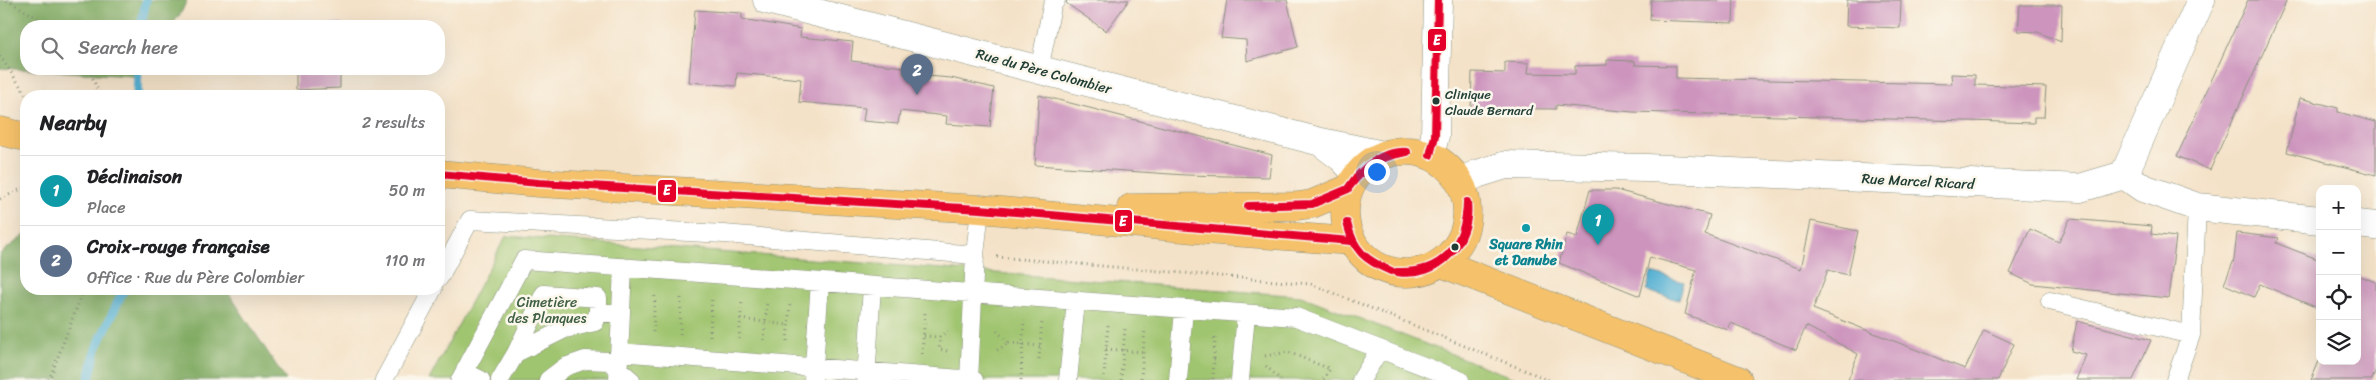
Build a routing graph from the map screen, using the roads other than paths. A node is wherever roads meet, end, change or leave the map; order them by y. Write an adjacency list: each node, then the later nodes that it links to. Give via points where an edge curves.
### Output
1 (767, 0): 5 (street, Rue du Père Colombier)
2 (1056, 0): 5 (lane)
3 (1438, 0): 12 (street, via 1436,136)
4 (2200, 0): 14 (street)
5 (1038, 70): 9 (street, Rue du Père Colombier)
6 (0, 132): 7 (main road)
7 (20, 136)
8 (0, 142): 10 (main road)
9 (1321, 142): 11 (street, Rue du Père Colombier); 15 (street, Rue du Père Colombier, via 1342,158)
10 (20, 144)
11 (1383, 155): 12 (main road, via 1414,151); 15 (main road, via 1369,162)
12 (1430, 155): 16 (main road, via 1447,166)
13 (445, 175): 18 (main road)
14 (2124, 175): 16 (street, Rue Marcel Ricard, via 2080,188 1506,164); 17 (street, via 2143,188)
15 (1353, 181): 18 (main road, via 1312,204 1298,206); 23 (main road, via 1344,206 1345,224)
16 (1463, 190): 22 (main road, via 1468,217)
17 (2197, 208): 19 (street); 39 (lane)
18 (980, 209): 23 (main road); 24 (lane)
19 (2316, 220)
20 (2361, 224): 21 (street)
21 (2376, 226)
22 (1464, 234): 25 (main road); 29 (main road)
23 (1351, 241): 25 (main road, via 1364,257 1381,269 1402,274 1422,272)
24 (975, 255): 26 (lane, via 724,234 470,220); 31 (lane)
25 (1441, 263): 29 (main road)
26 (445, 267)
27 (623, 267): 28 (lane); 37 (lane); 44 (lane, via 524,260)
28 (820, 282): 30 (lane); 43 (lane)
29 (1492, 283): 58 (main road)
30 (872, 286): 31 (lane); 45 (lane)
31 (974, 293): 33 (lane); 51 (lane)
32 (430, 295): 47 (lane)
33 (1076, 301): 35 (lane); 53 (lane)
34 (2050, 301): 39 (lane)
35 (1184, 309): 38 (lane); 54 (lane)
36 (598, 312): 37 (lane); 42 (lane, via 595,322 565,329); 42 (lane, via 598,298 544,294)
37 (621, 314): 41 (lane)
38 (1246, 314): 40 (lane, via 1296,317); 55 (lane)
39 (2191, 335): 59 (lane)
40 (1380, 349): 56 (lane); 57 (lane)
41 (619, 352): 43 (lane, via 665,347 708,359 763,363); 46 (lane)
42 (516, 353): 49 (lane)
43 (813, 374): 45 (lane)
44 (463, 376): 48 (lane)
45 (866, 376): 51 (lane)
46 (623, 377): 50 (lane, via 609,361 586,360 565,367)
47 (384, 380)
48 (481, 380)
49 (500, 380)
50 (548, 380)
51 (969, 380): 52 (lane)
52 (974, 380)
53 (1068, 380)
54 (1178, 380)
55 (1240, 380)
56 (1361, 380)
57 (1460, 380)
58 (1738, 380)
59 (2175, 380)

